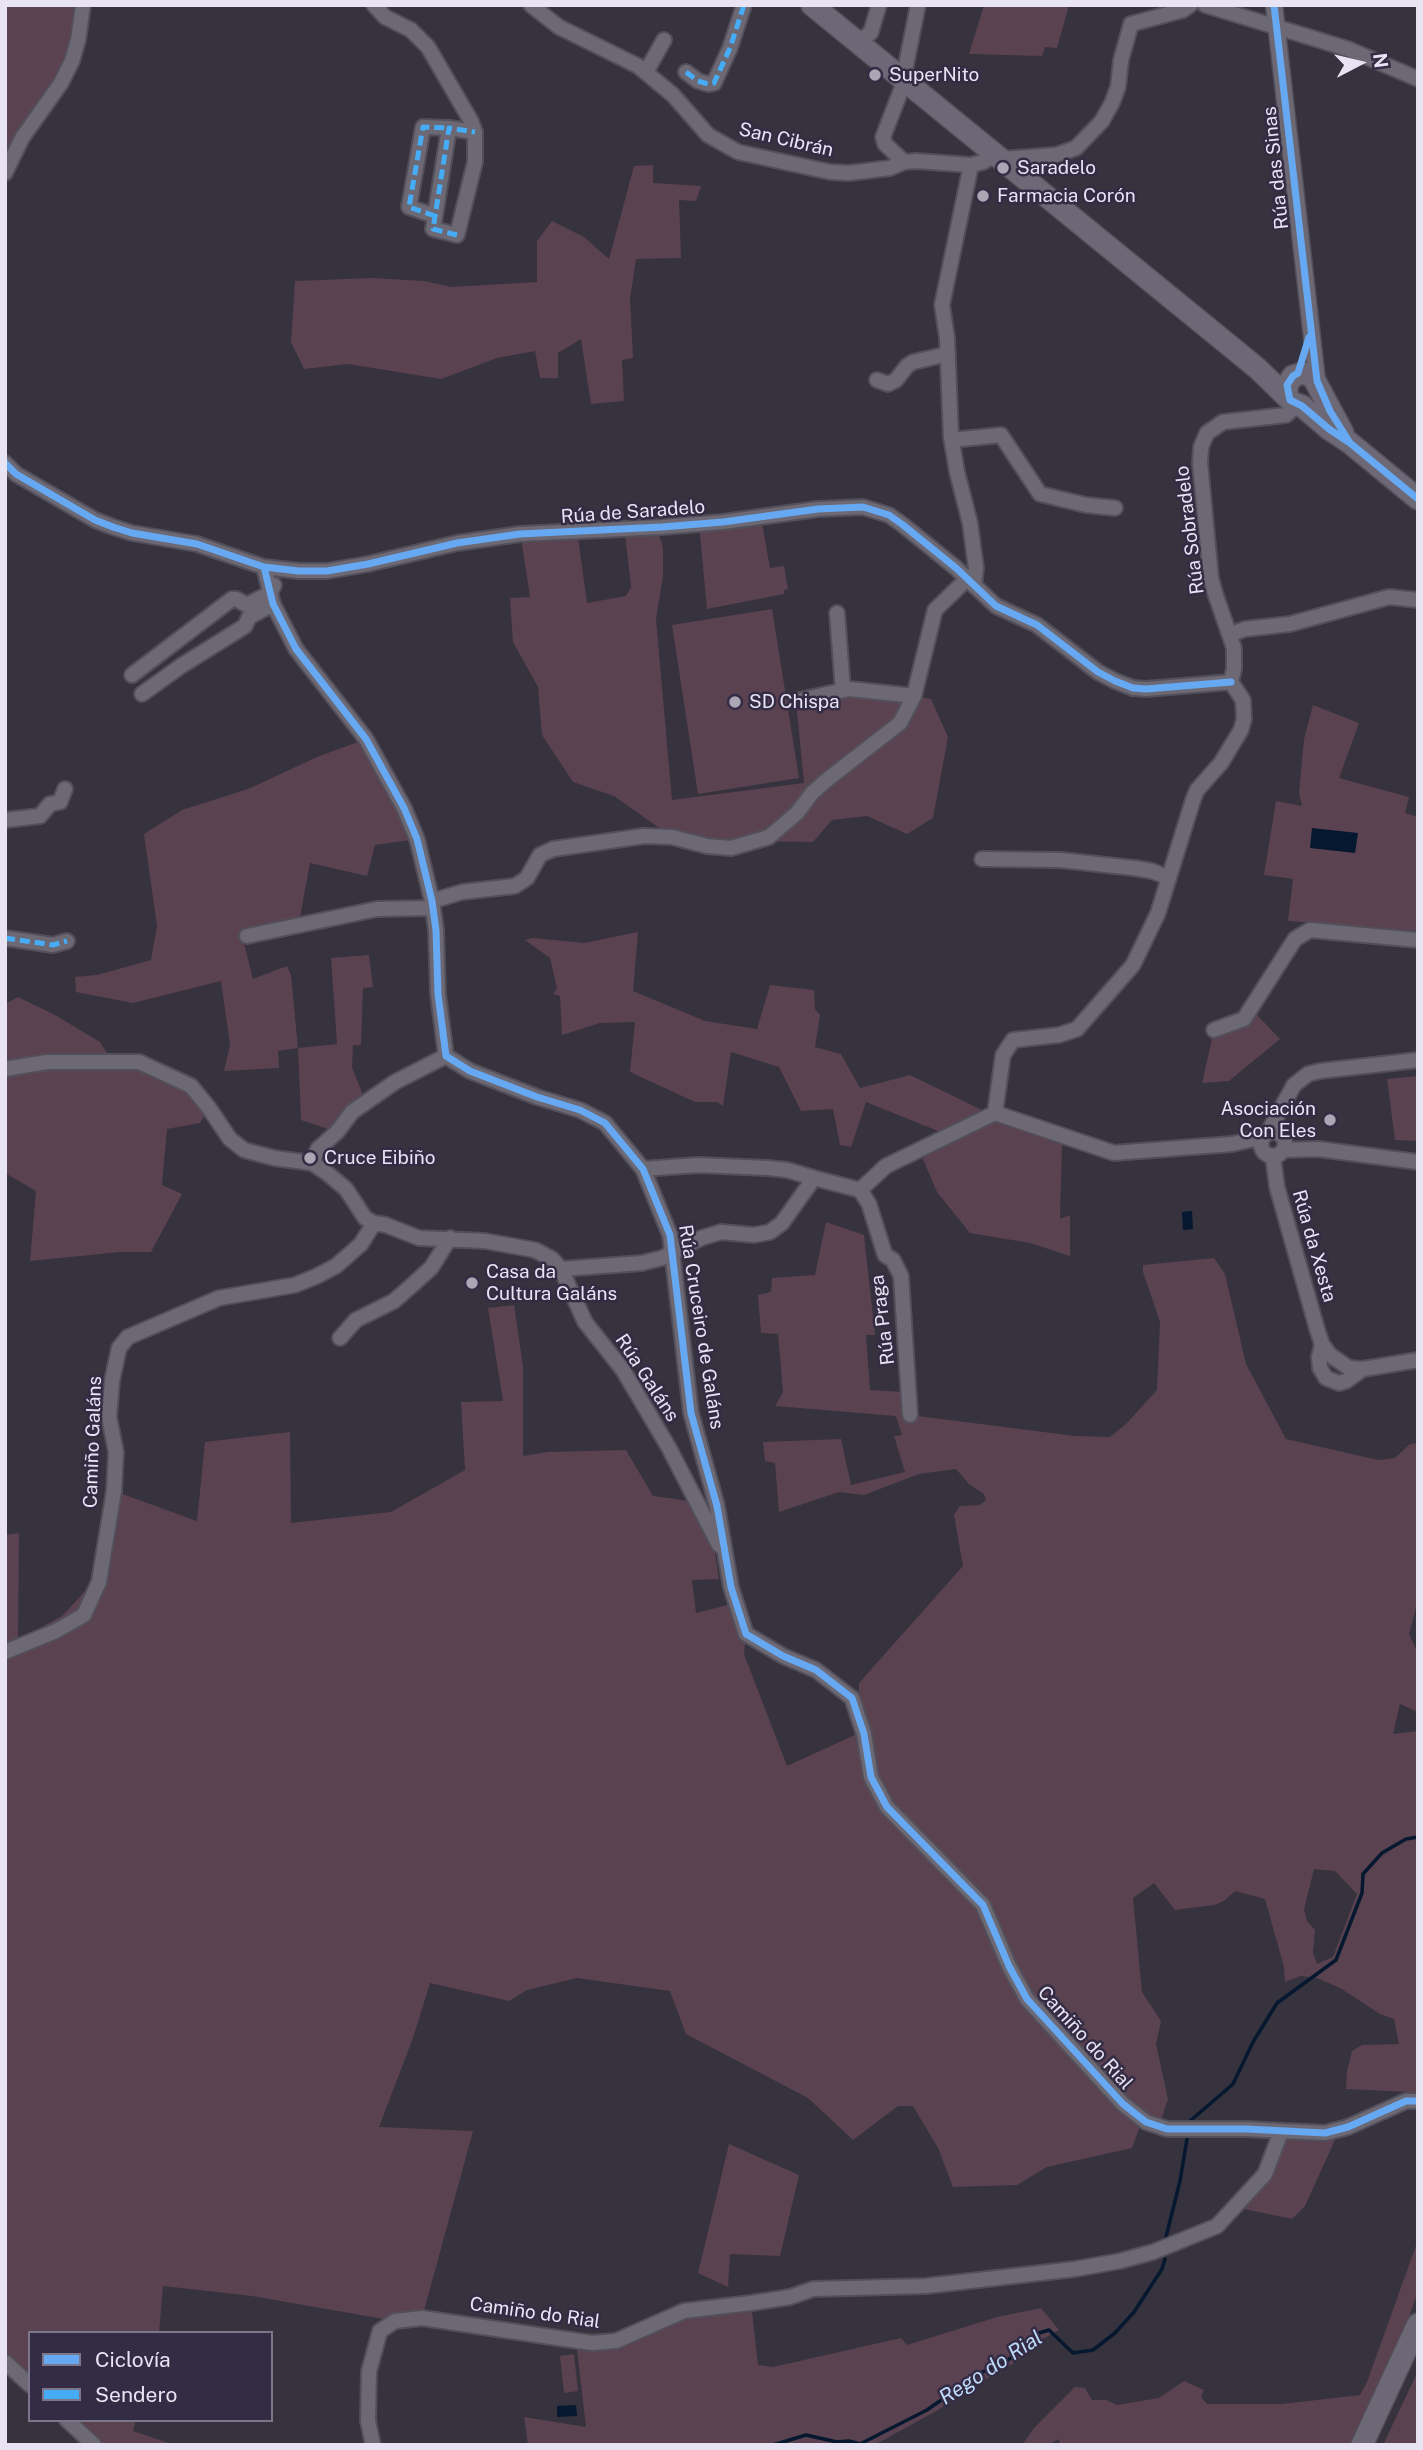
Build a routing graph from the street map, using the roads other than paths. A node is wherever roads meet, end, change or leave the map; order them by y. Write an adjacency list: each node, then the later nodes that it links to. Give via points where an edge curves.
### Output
1 (83, 5): 23 (street, via 72,61)
2 (374, 5): 19 (street, via 428,47)
3 (531, 5): 14 (street, San Cibrán, via 559,27)
4 (744, 5): 15 (street, via 714,83 708,85)
5 (812, 5): 13 (main road)
6 (879, 5): 13 (street, via 871,32)
7 (918, 5): 17 (street)
8 (1190, 5): 20 (street, San Cibrán, via 1131,24 1112,103 1076,148 1056,155)
9 (1205, 5): 11 (street)
10 (1274, 5): 11 (street, Rúa das Sinas)
11 (1276, 29): 16 (street, via 1348,49); 27 (street, Rúa das Sinas, via 1310,328)
12 (664, 40): 14 (street)
13 (859, 43): 17 (main road)
14 (646, 72): 21 (street, San Cibrán, via 708,135 738,152 830,172 890,168)
15 (686, 72)
16 (1418, 79)
17 (905, 80): 20 (main road); 21 (street, via 883,142)
18 (449, 128): 19 (street); 24 (street); 24 (street, via 423,127 409,207)
19 (475, 132): 24 (street, via 475,162 457,234 433,229)
20 (1000, 157): 22 (street, San Cibrán); 27 (main road, via 1257,368)
21 (904, 162): 22 (street, San Cibrán)
22 (971, 165): 25 (street, via 942,305)
23 (5, 173)
24 (435, 216)
25 (948, 354): 26 (street, via 913,362 888,384); 28 (street)
26 (877, 380)
27 (1302, 390): 30 (main road, via 1329,429); 38 (street, Rúa Sobradelo, via 1286,415 1223,422 1207,433 1201,447 1211,578)
28 (952, 440): 31 (street, via 1001,435 1040,494); 34 (street, via 970,523 976,568)
29 (5, 463): 32 (street, Rúa de Saradelo, via 95,520 132,533 197,544)
30 (1418, 499)
31 (1115, 508)
32 (264, 567): 33 (street, Rúa de Saradelo); 35 (street)
33 (286, 571): 34 (street, Rúa de Saradelo, via 327,571 520,534 723,522 863,507 889,515); 35 (street, via 274,583)
34 (971, 582): 40 (street, Rúa de Saradelo, via 996,606 1037,625 1098,672 1133,688); 43 (street, via 935,610)
35 (272, 598): 39 (street, via 247,605 232,599); 42 (street, via 245,626); 49 (street, via 296,649 379,760 416,839)
36 (1418, 600): 38 (street, via 1389,597 1290,624)
37 (837, 613): 41 (street)
38 (1231, 634): 40 (street, Rúa Sobradelo, via 1235,658)
39 (132, 675)
40 (1231, 682): 48 (street, Rúa Sobradelo, via 1243,700 1241,730 1197,790)
41 (843, 690): 43 (street); 44 (street)
42 (142, 694)
43 (914, 696): 49 (street, via 900,723 821,785 777,832 759,842 719,848 644,836 553,849 540,855 527,878 515,886 461,892)
44 (796, 701)
45 (65, 789): 46 (street, via 60,802 50,804 40,816)
46 (5, 820)
47 (982, 859): 48 (street, via 1060,860 1135,868)
48 (1169, 878): 59 (street, Rúa Sobradelo, via 1133,965 1082,1026 1059,1035 1013,1040 1005,1049)
49 (432, 905): 50 (street, via 377,909); 55 (street)
50 (247, 936)
51 (5, 938): 53 (street, via 53,945)
52 (1418, 940): 54 (street, via 1310,930 1296,939 1244,1019)
53 (67, 941)
54 (1214, 1030)
55 (446, 1056): 63 (street, via 352,1112 318,1149); 65 (street, Rúa Cruceiro de Galáns, via 470,1071 605,1123)
56 (1418, 1060): 58 (street, via 1314,1072 1298,1081)
57 (5, 1069): 63 (street, via 47,1062 139,1062 191,1086 230,1139 244,1150)
58 (1282, 1107): 60 (street); 62 (street)
59 (995, 1113): 61 (street, via 1114,1153); 67 (street, via 886,1166)
60 (1265, 1135): 61 (street); 62 (street, via 1261,1146); 62 (street, via 1275,1132)
61 (1232, 1144): 62 (street)
62 (1276, 1149): 64 (street, via 1318,1149); 73 (street, Rúa da Xesta, via 1277,1187 1322,1344 1338,1363 1349,1368)
63 (312, 1163): 68 (street, via 346,1189 365,1218)
64 (1418, 1163)
65 (643, 1169): 66 (street, via 698,1165 778,1168); 70 (street, Rúa Cruceiro de Galáns, via 666,1220)
66 (814, 1178): 67 (street); 70 (street, via 782,1223 770,1232 721,1232)
67 (860, 1190): 74 (street, Rúa Praga, via 885,1255 901,1276)
68 (374, 1223): 69 (street, via 419,1238); 78 (street, Camiño Galáns, via 361,1244 317,1276 295,1285 219,1298 128,1336 119,1348 112,1381 109,1417 116,1452 114,1491 99,1582 84,1615)
69 (450, 1238): 71 (street, via 535,1250); 72 (street, via 423,1275 394,1301 356,1320)
70 (673, 1252): 71 (street, via 642,1263); 75 (street, Rúa Cruceiro de Galáns, via 691,1413)
71 (561, 1269): 76 (street, Rúa Galáns, via 584,1322 623,1370)
72 (340, 1338)
73 (1418, 1360)
74 (910, 1415)
75 (717, 1506): 76 (street, via 710,1511); 77 (street, Rúa Cruceiro de Galáns)
76 (701, 1509): 77 (street, Rúa Galáns)
77 (725, 1550): 80 (street, Camiño do Rial, via 746,1634 816,1670 852,1698 871,1777 887,1807 983,1905 1027,1999 1123,2104 1146,2122 1167,2129)
78 (5, 1652)
79 (1418, 2101): 80 (street, Camiño do Rial, via 1406,2101 1325,2133)
80 (1282, 2132): 86 (street, Camiño do Rial, via 1265,2174 1217,2226 1121,2261 926,2286 813,2289 751,2304 684,2311 616,2342 592,2343 422,2318 395,2321 380,2330 369,2371 368,2421)
81 (1418, 2324): 87 (main road)
82 (5, 2362): 83 (street)
83 (28, 2383)
84 (69, 2422): 85 (street)
85 (94, 2445)
86 (373, 2445)
87 (1362, 2445)

